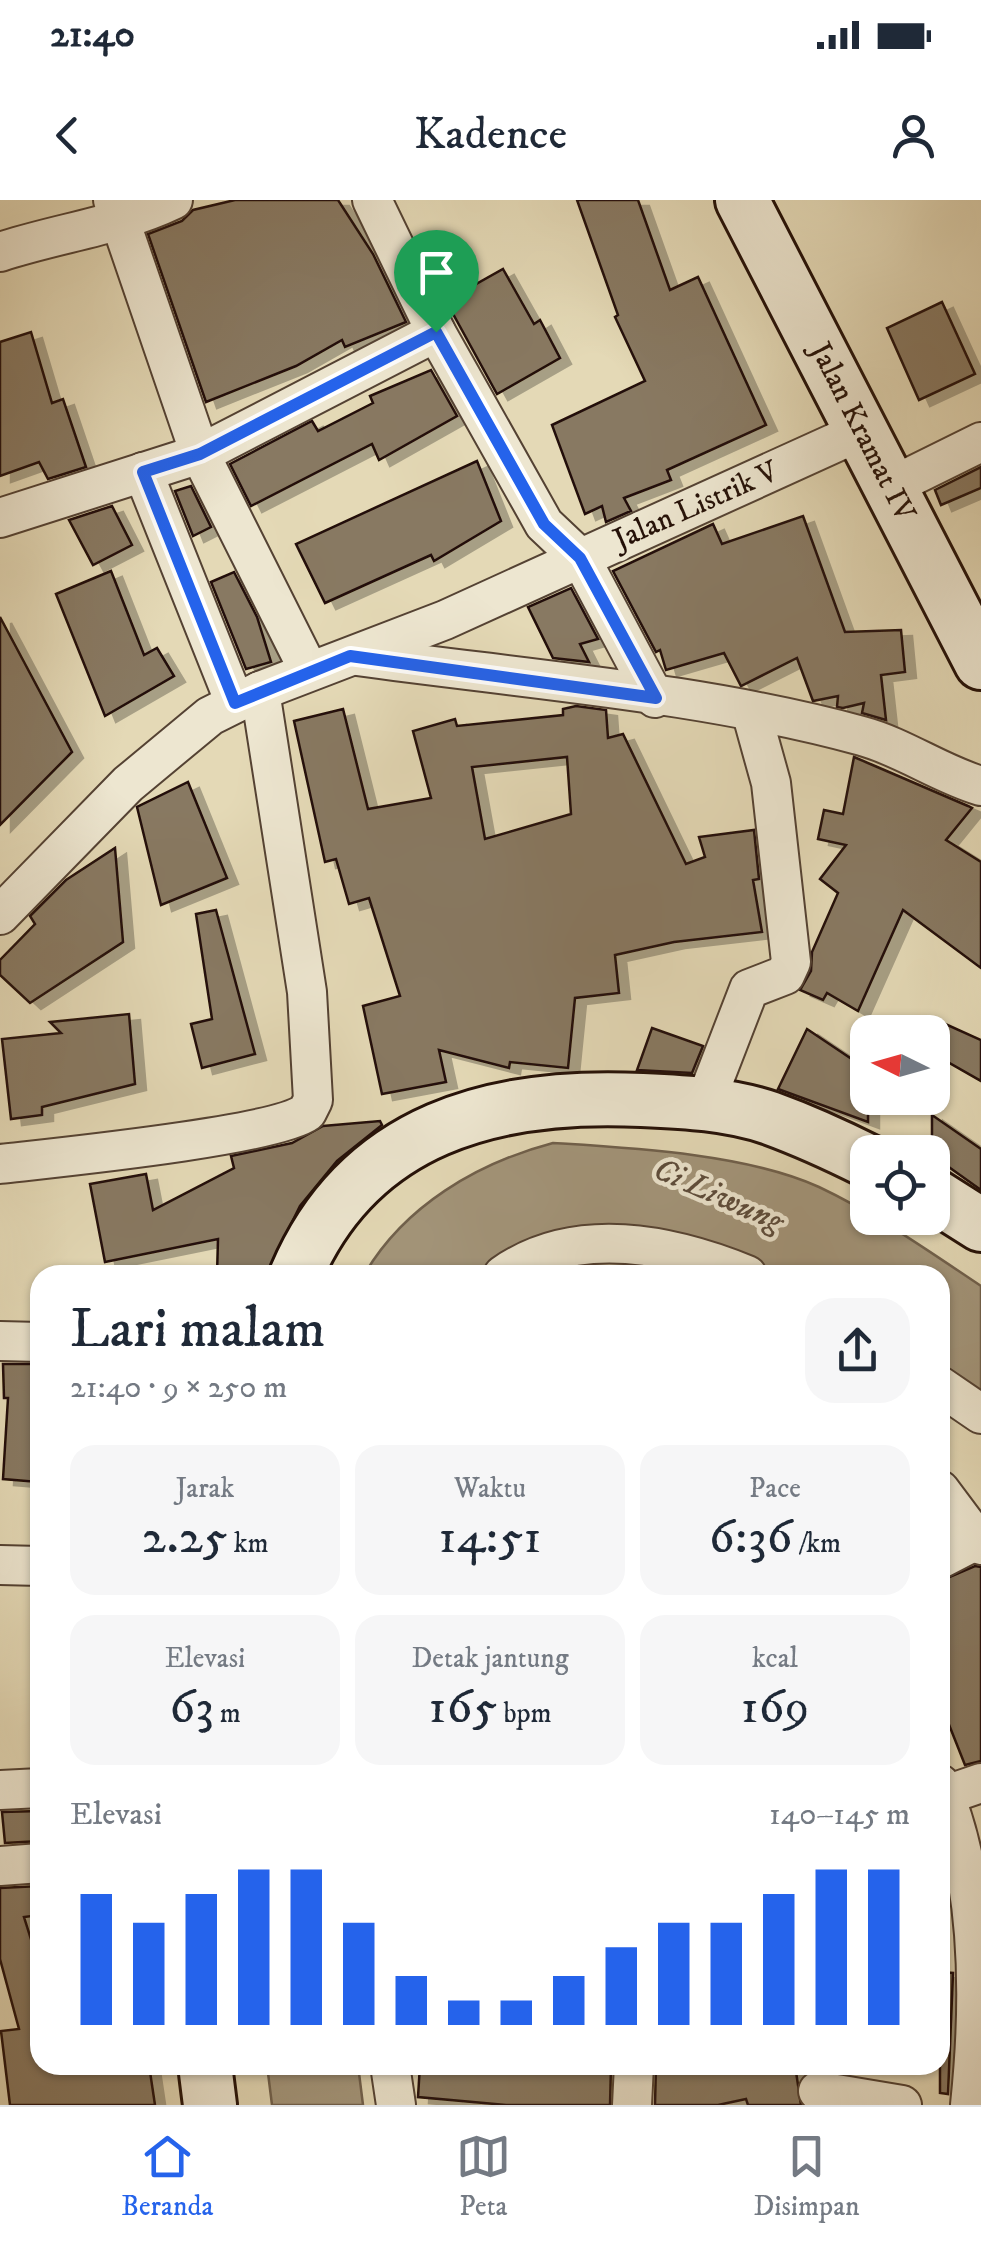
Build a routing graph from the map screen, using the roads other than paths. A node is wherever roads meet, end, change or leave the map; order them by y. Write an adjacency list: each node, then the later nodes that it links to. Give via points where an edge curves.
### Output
1 (173, 200): 4 (street)
2 (372, 200): 6 (street)
3 (742, 200): 7 (street, Jalan Kramat IV)
4 (116, 210): 5 (street); 9 (street)
5 (0, 252)
6 (436, 332): 9 (street); 13 (street, via 544,524)
7 (862, 431): 11 (street, Jalan Kramat IV); 13 (street, Jalan Listrik V)
8 (981, 442): 11 (street)
9 (200, 454): 10 (street); 16 (street)
10 (143, 472): 12 (street); 17 (street)
11 (890, 487): 15 (street, Jalan Kramat IV)
12 (0, 518)
13 (580, 558): 14 (street, Jalan Listrik V); 18 (street)
14 (350, 656): 16 (street, Jalan Listrik V); 18 (street)
15 (981, 663)
16 (309, 672): 17 (street, Jalan Listrik V)
17 (248, 697): 21 (street, Jalan Listrik V, via 161,754); 24 (street, via 307,992 313,1100 298,1118)
18 (656, 698): 19 (street)
19 (751, 711): 20 (street, via 868,737); 22 (street, via 772,784 791,962 784,975 749,989)
20 (981, 786)
21 (0, 914)
22 (704, 1103): 23 (street, via 768,1118); 29 (street, via 530,1103 484,1110 418,1136 349,1192)
23 (850, 1152)
24 (0, 1164)
25 (950, 1205): 26 (street)
26 (981, 1225)
27 (590, 1259): 28 (street); 30 (street, via 547,1254)
28 (648, 1260): 31 (street)
29 (300, 1265)
30 (524, 1265)
31 (681, 1265)
32 (0, 1340): 33 (street)
33 (30, 1342)
34 (950, 1393): 35 (street)
35 (981, 1414)
36 (950, 1504): 37 (street)
37 (979, 1543): 38 (street)
38 (950, 1555)
39 (0, 1564): 40 (street)
40 (30, 1566)
41 (30, 1788): 42 (street)
42 (0, 1790)
43 (953, 1801): 46 (street, via 973,1895)
44 (30, 1864): 45 (street)
45 (0, 1866)
46 (980, 2018): 55 (street)
47 (206, 2075): 51 (street)
48 (392, 2075): 52 (street)
49 (634, 2075): 53 (street)
50 (817, 2087): 54 (street)
51 (210, 2105)
52 (396, 2105)
53 (632, 2105)
54 (902, 2105)
55 (970, 2105)

